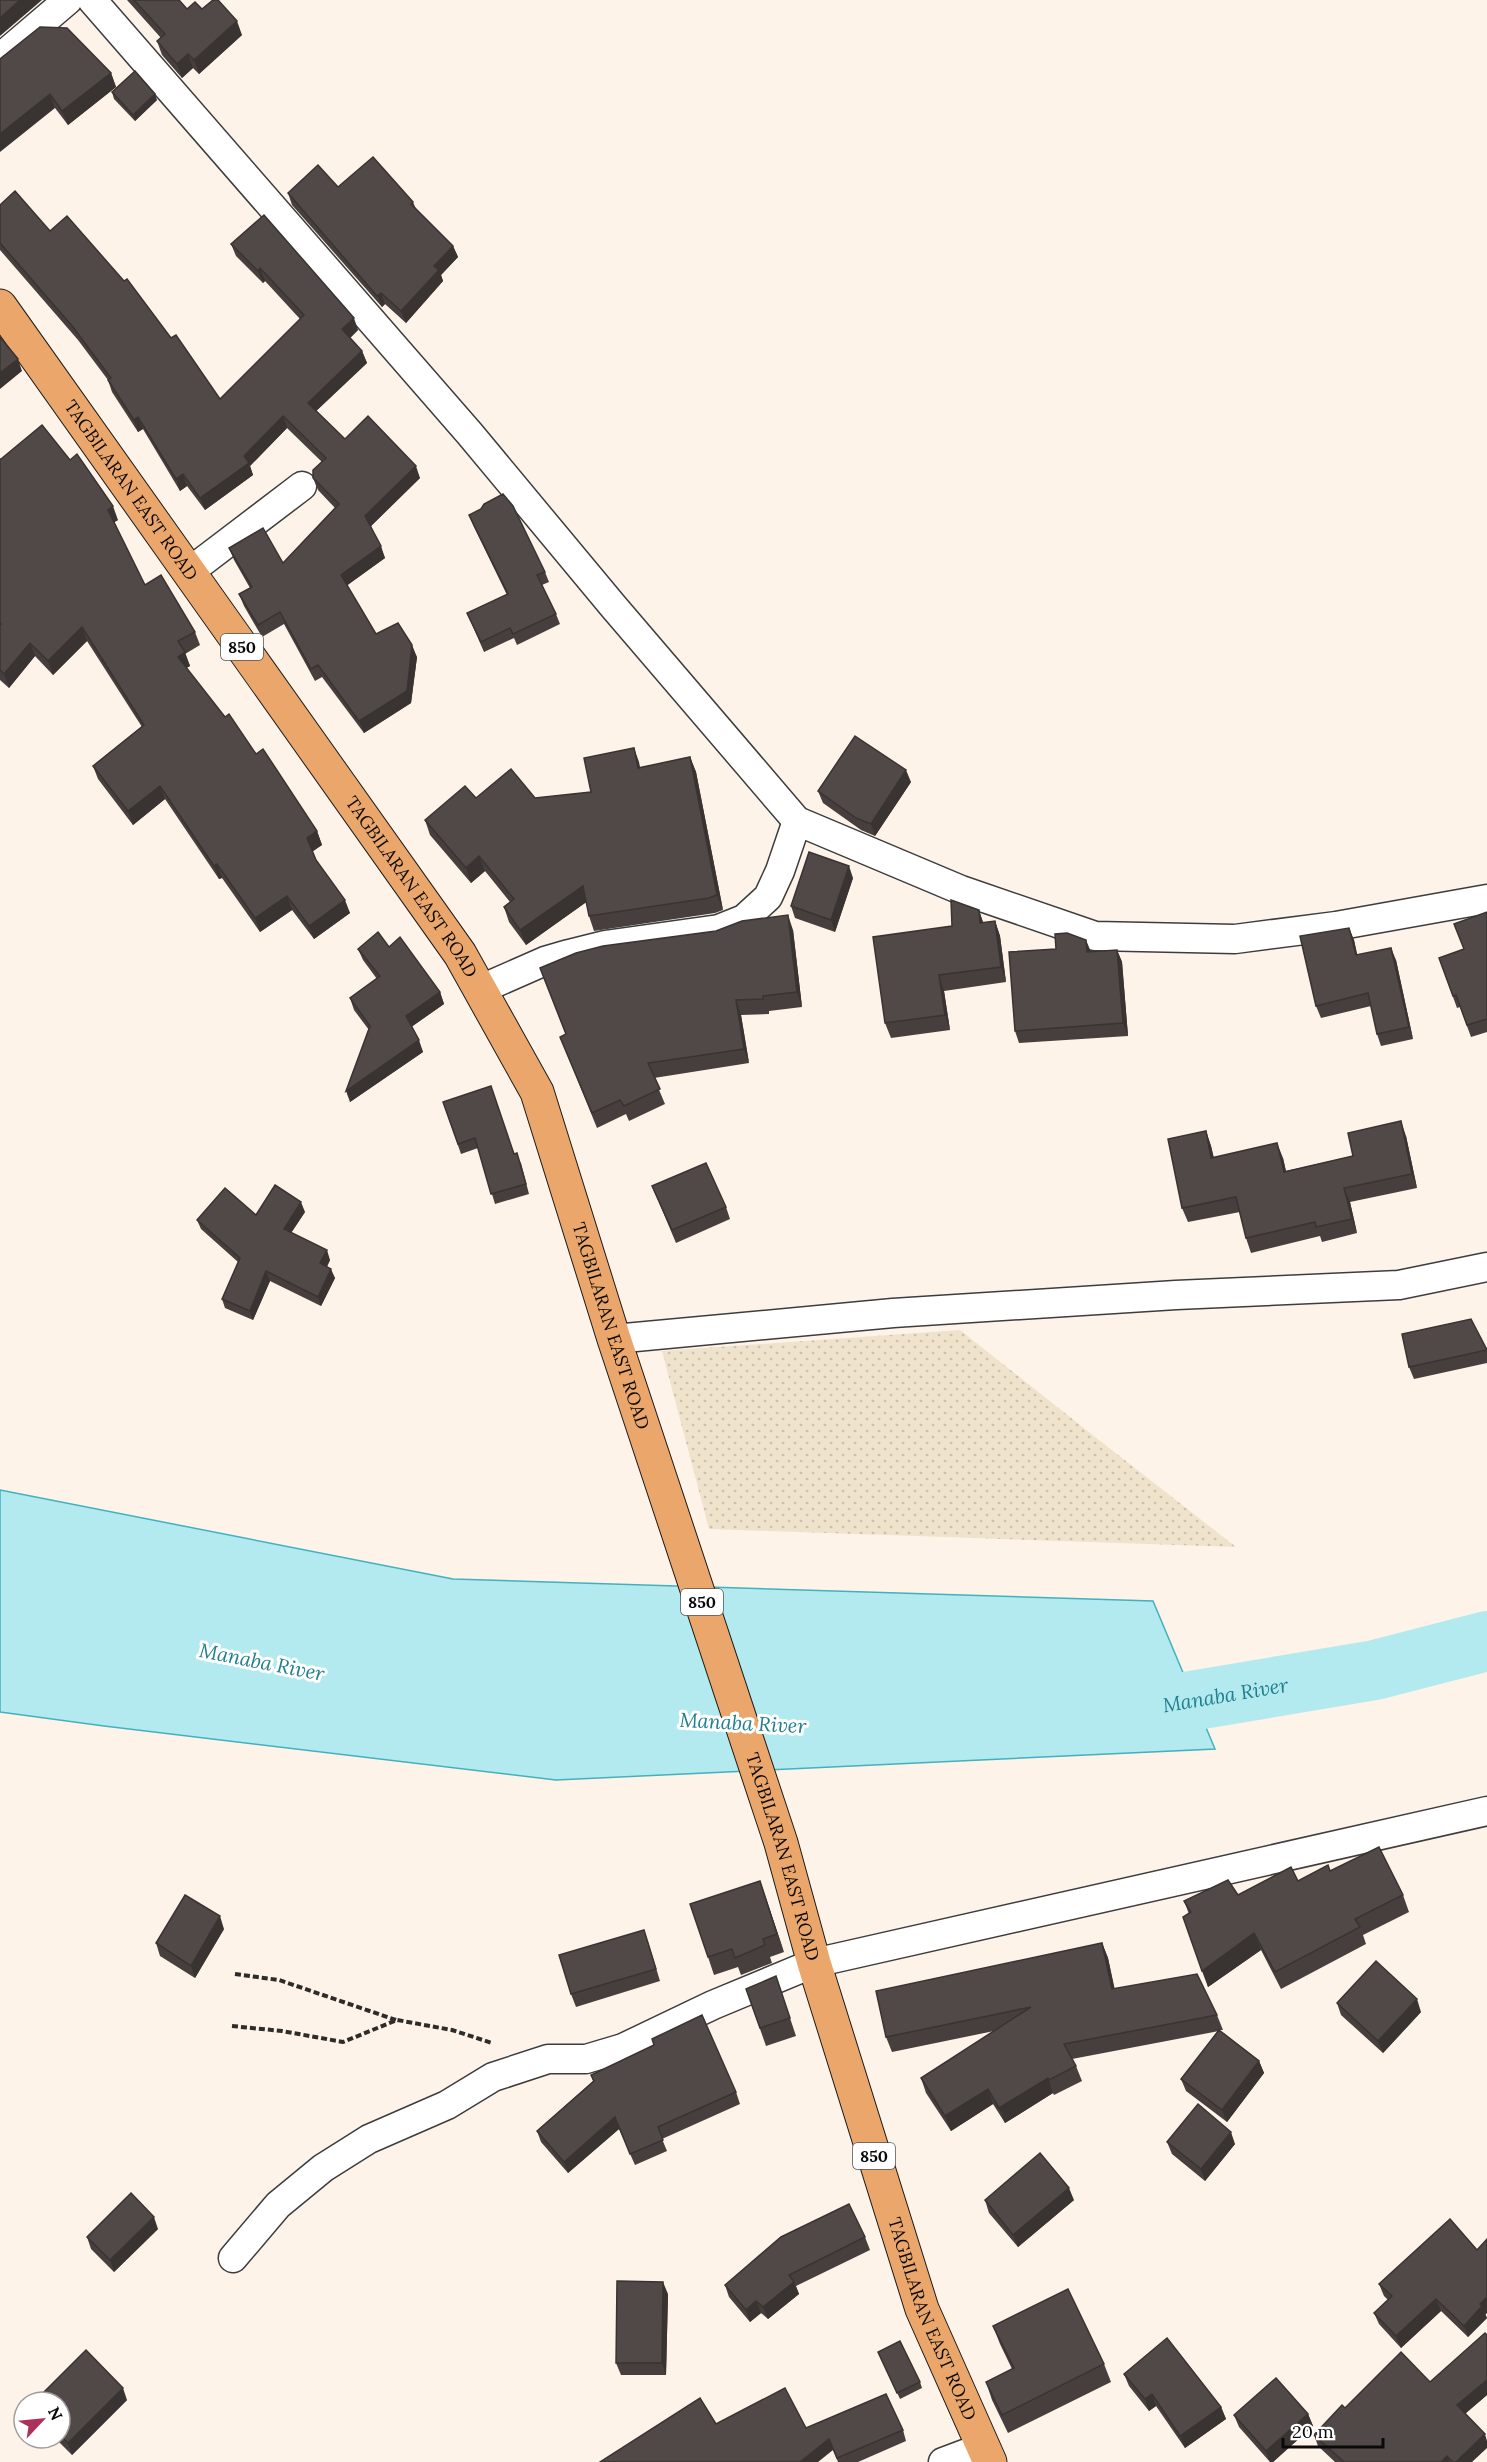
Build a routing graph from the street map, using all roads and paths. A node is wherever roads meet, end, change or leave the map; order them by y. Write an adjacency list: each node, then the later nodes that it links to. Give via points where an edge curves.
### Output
1 (68, 0): 3 (street)
2 (92, 0): 7 (street, via 454,416)
3 (0, 58)
4 (0, 306): 6 (main road, TAGBILARAN EAST ROAD / 850)
5 (302, 486): 6 (street)
6 (189, 572): 9 (main road, TAGBILARAN EAST ROAD / 850, via 460,954)
7 (797, 821): 8 (street, via 961,890 1095,936 1235,939); 9 (street, via 768,897 744,919 719,929 605,945 561,956)
8 (1487, 899)
9 (478, 990): 11 (main road, TAGBILARAN EAST ROAD / 850, via 537,1092)
10 (1487, 1267): 11 (street, via 1399,1285 893,1313)
11 (618, 1350): 13 (main road, TAGBILARAN EAST ROAD / 850, via 781,1842)
12 (1487, 1811): 13 (street)
13 (814, 1963): 18 (street, via 623,2048 586,2059 548,2059 493,2077 447,2105 369,2139 278,2205); 19 (main road, TAGBILARAN EAST ROAD / 850, via 922,2309)
14 (235, 1974): 15 (path, via 279,1980)
15 (397, 2020): 16 (path, via 343,2042); 17 (path)
16 (232, 2026)
17 (494, 2043)
18 (233, 2258)
19 (987, 2455): 20 (street)
20 (944, 2462)

